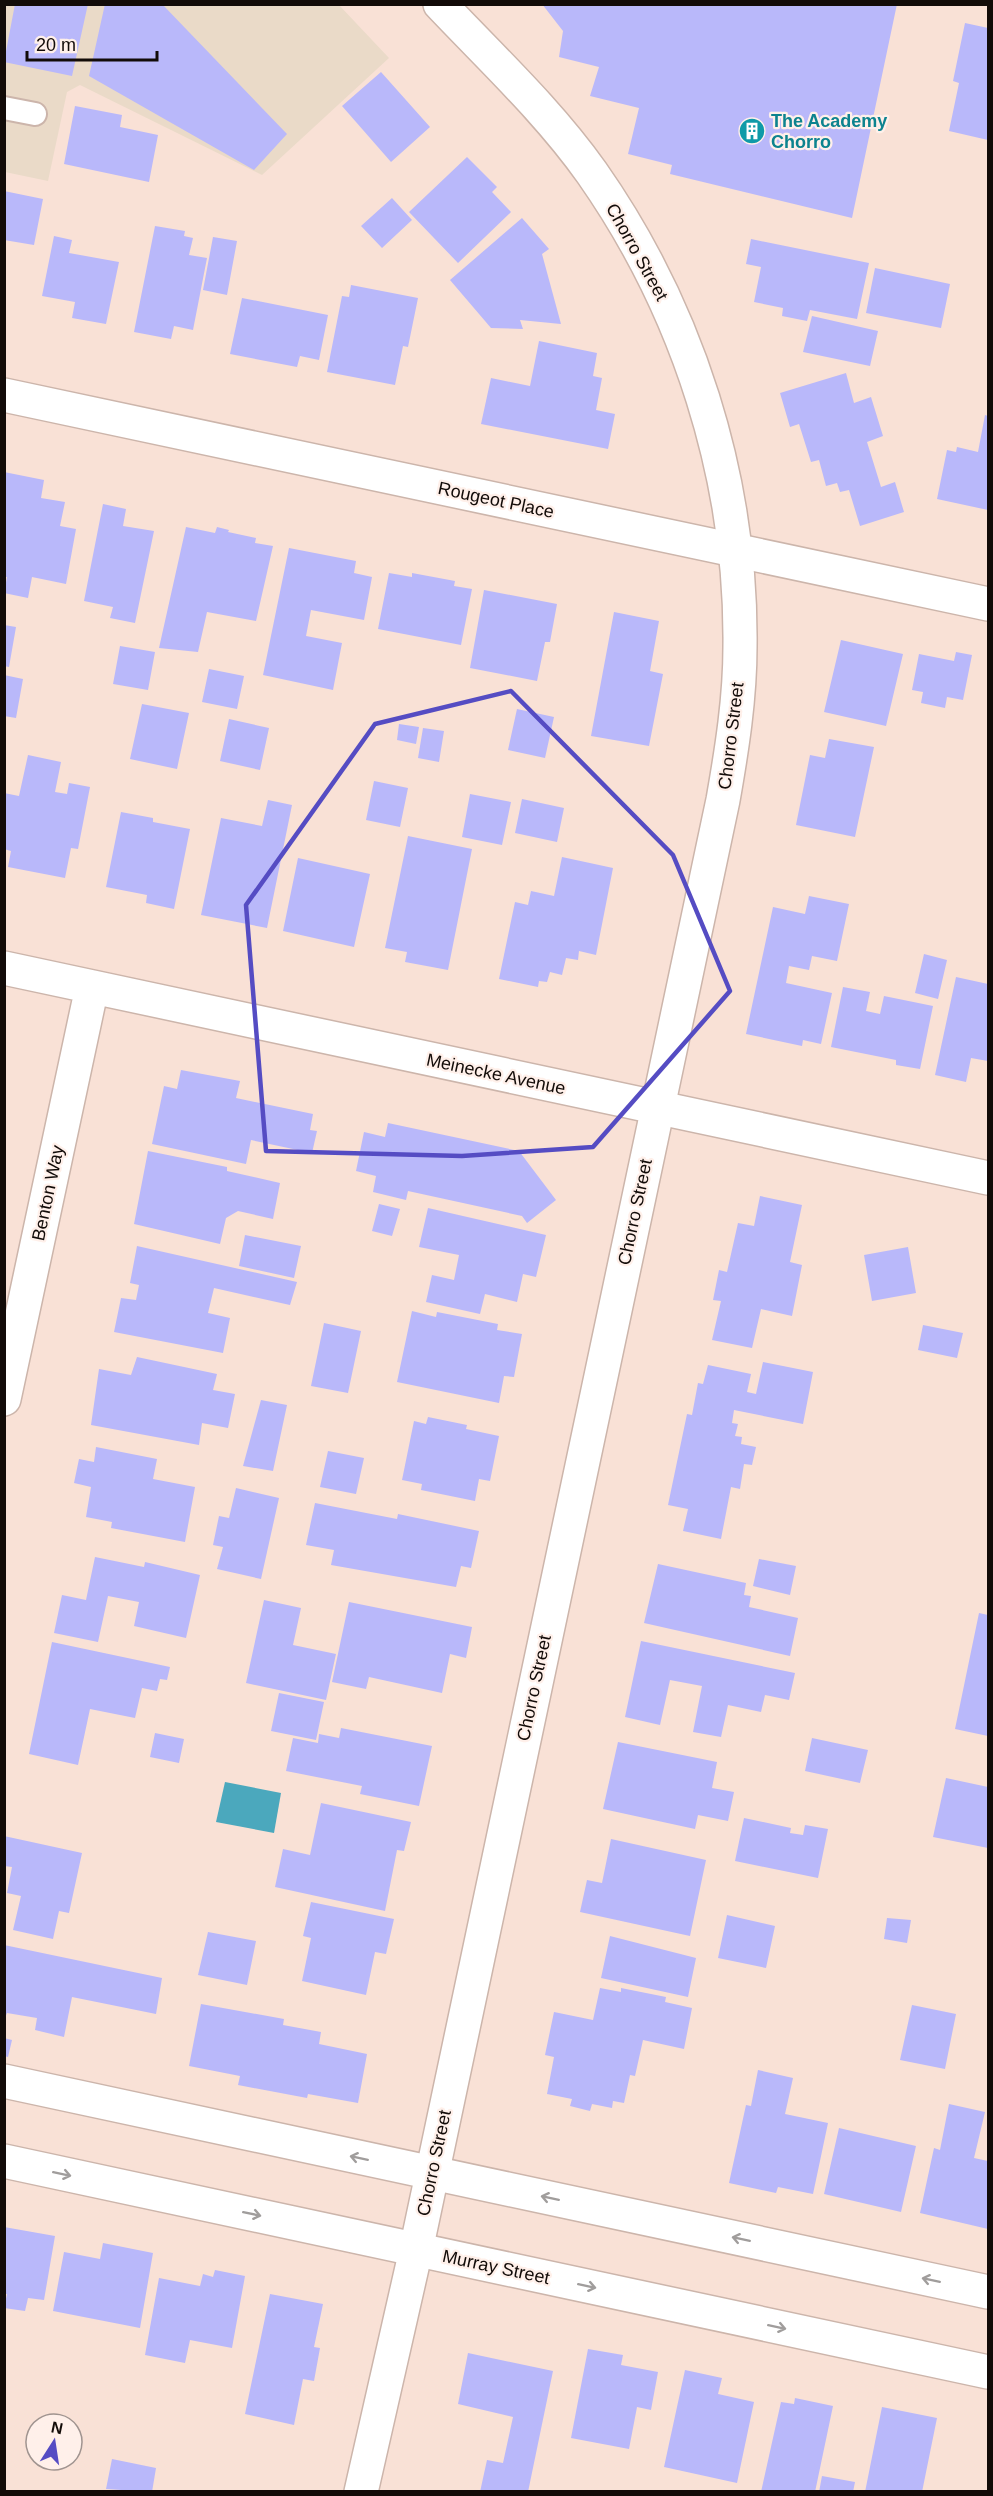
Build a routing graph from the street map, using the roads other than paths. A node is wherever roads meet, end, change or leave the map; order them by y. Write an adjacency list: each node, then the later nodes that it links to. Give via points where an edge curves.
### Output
1 (440, 4): 5 (street, Chorro Street, via 543,112 591,173 633,238 685,342 719,453)
2 (4, 108): 3 (lane)
3 (35, 114)
4 (4, 395): 5 (street, Rougeot Place)
5 (736, 551): 6 (street, Rougeot Place); 9 (street, Chorro Street, via 740,646 736,723)
6 (988, 604)
7 (4, 968): 8 (street, Meinecke Avenue)
8 (92, 987): 9 (street, Meinecke Avenue); 11 (street, Benton Way)
9 (657, 1109): 10 (street, Meinecke Avenue); 14 (street, Chorro Street)
10 (988, 1178)
11 (4, 1399)
12 (4, 2081): 14 (street, one-way to 12)
13 (4, 2161): 15 (street, Murray Street, one-way to 15)
14 (431, 2173): 15 (street, Chorro Street); 16 (street, one-way to 14)
15 (416, 2250): 17 (street, Murray Street, one-way to 17); 18 (street, Chorro Street)
16 (988, 2292)
17 (988, 2372)
18 (361, 2492)

